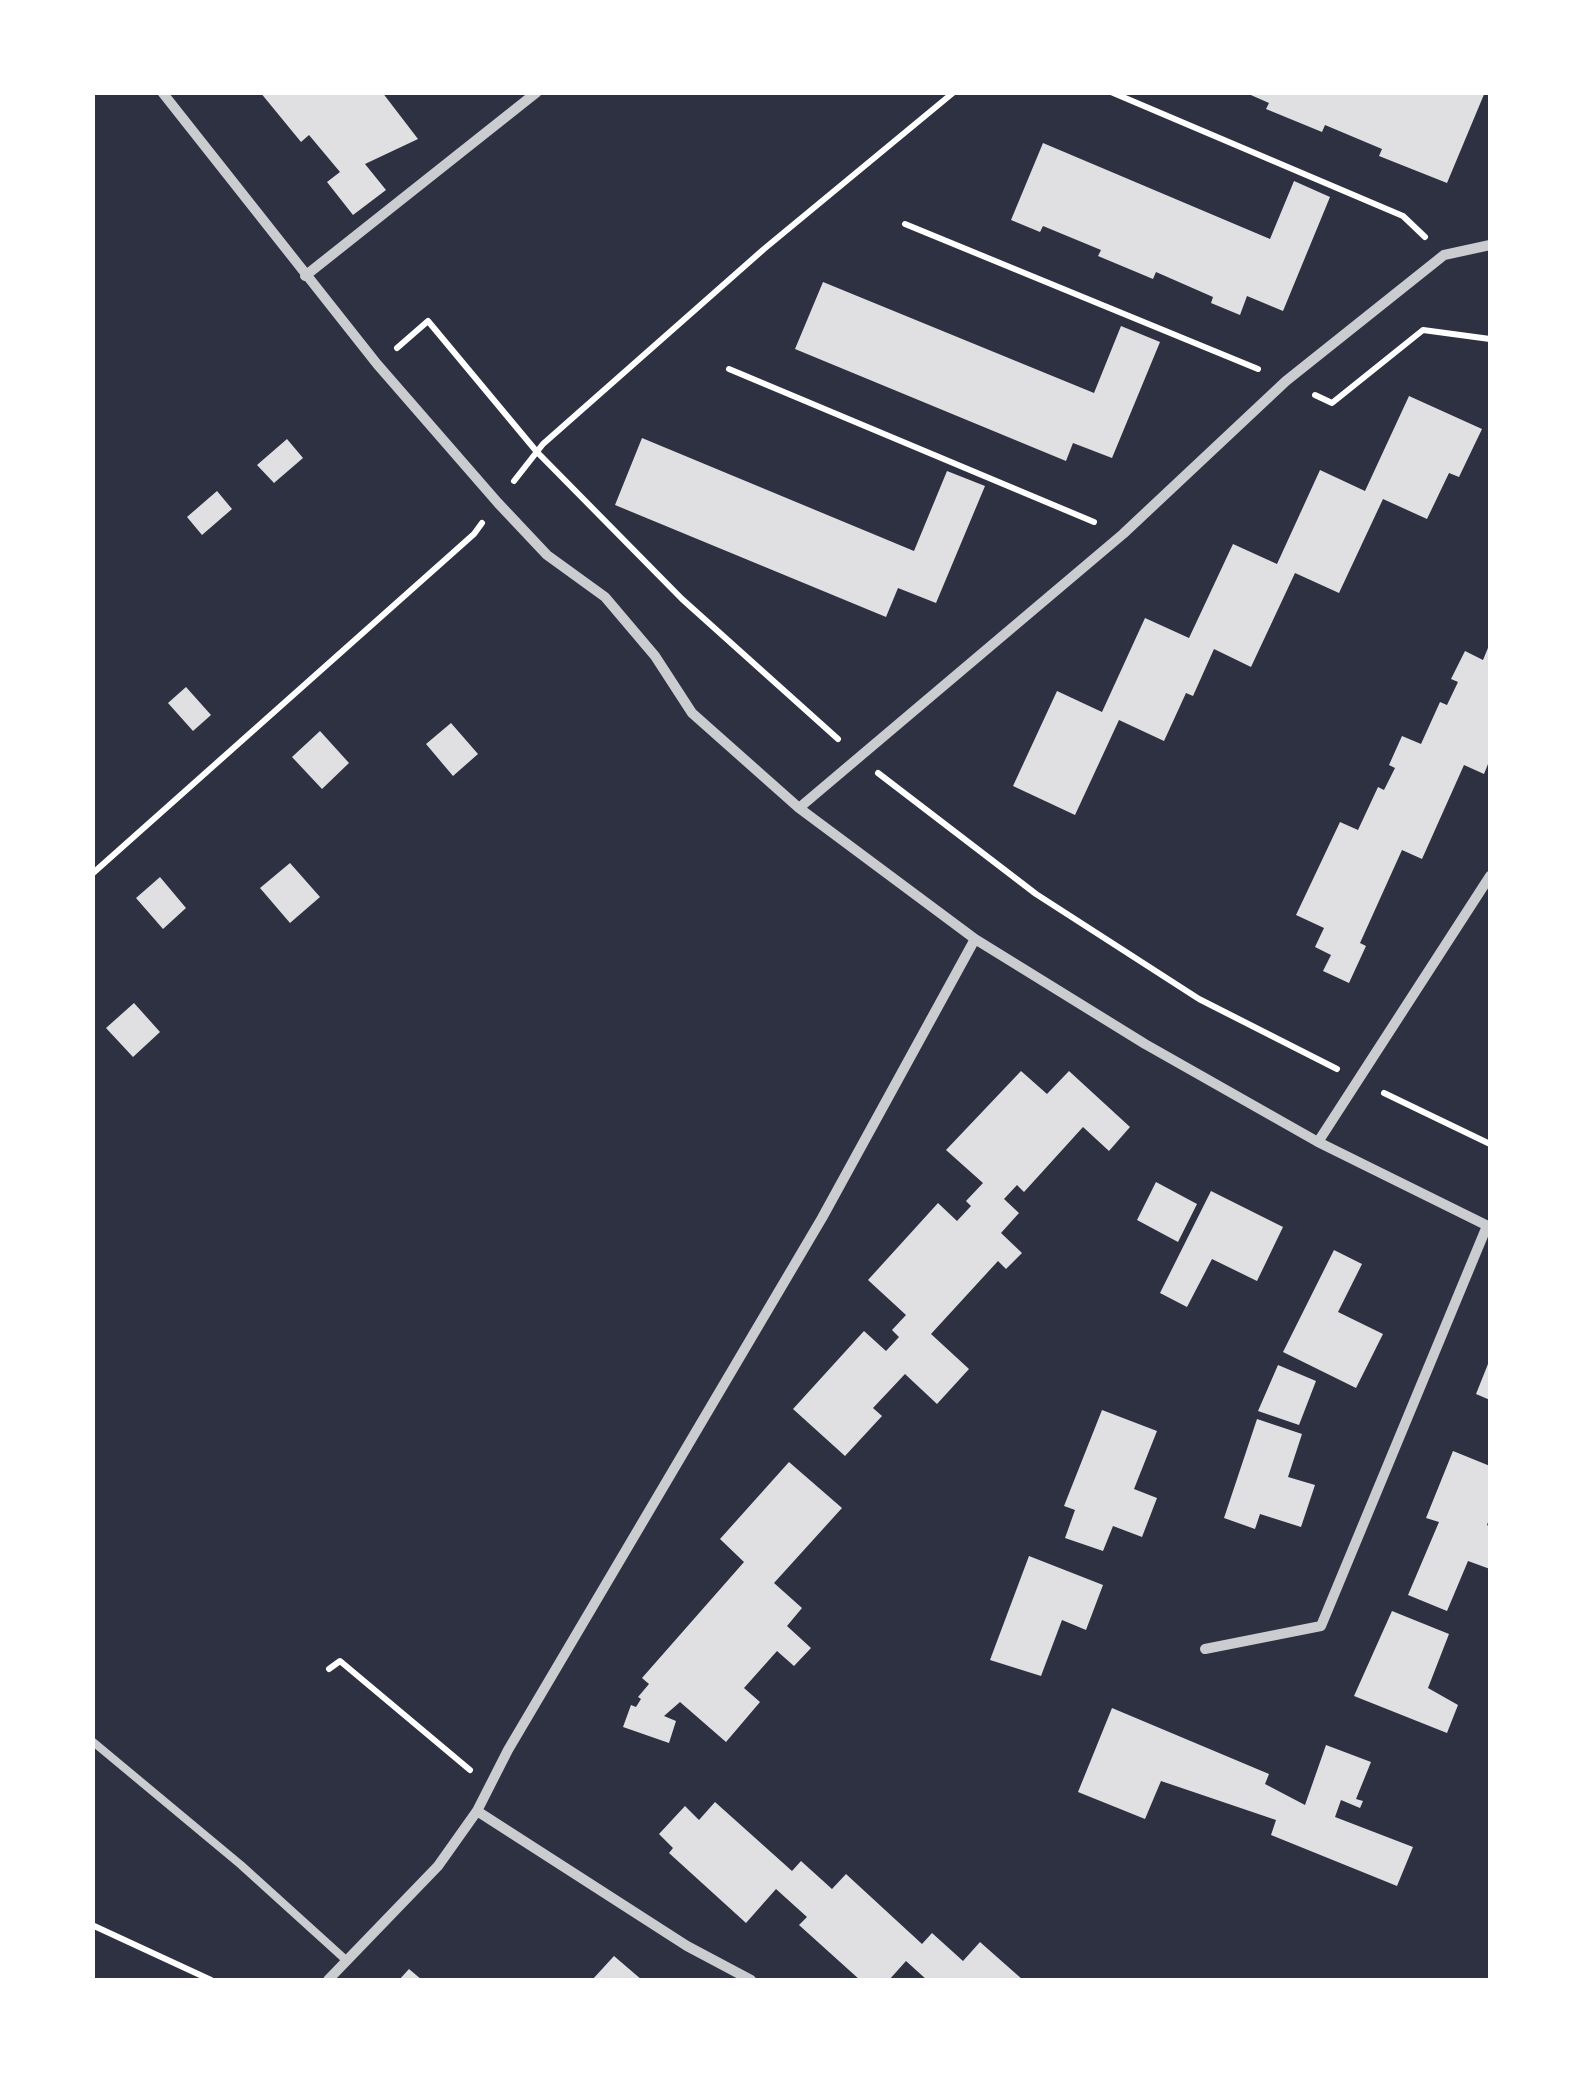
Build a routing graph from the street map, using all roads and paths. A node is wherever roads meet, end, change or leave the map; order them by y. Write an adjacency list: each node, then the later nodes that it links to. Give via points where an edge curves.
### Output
1 (162, 92): 8 (street)
2 (537, 92): 8 (street)
3 (954, 92): 12 (path, via 543,444)
4 (1111, 92): 7 (path, via 1403,216)
5 (905, 224): 11 (path)
6 (1490, 246): 7 (street)
7 (1444, 256): 11 (street)
8 (305, 276): 12 (street)
9 (1490, 340): 11 (path, via 1424,330 1332,403)
10 (729, 368): 13 (path)
11 (1286, 381): 13 (street)
12 (498, 502): 14 (street, via 546,556 605,598 692,713); 15 (path, via 474,534)
13 (1123, 534): 14 (street)
14 (799, 808): 17 (street)
15 (92, 874)
16 (1490, 876): 18 (street)
17 (975, 939): 18 (street); 23 (street, via 822,1218)
18 (1318, 1142): 19 (street)
19 (1489, 1226): 20 (street, via 1322,1626)
20 (1206, 1648)
21 (329, 1669): 23 (path, via 340,1661)
22 (92, 1741): 26 (lane)
23 (489, 1789): 24 (street)
24 (477, 1811): 26 (street, via 438,1866); 29 (street)
25 (92, 1925): 27 (path)
26 (347, 1961): 28 (street)
27 (211, 1980)
28 (328, 1980)
29 (751, 1980)

